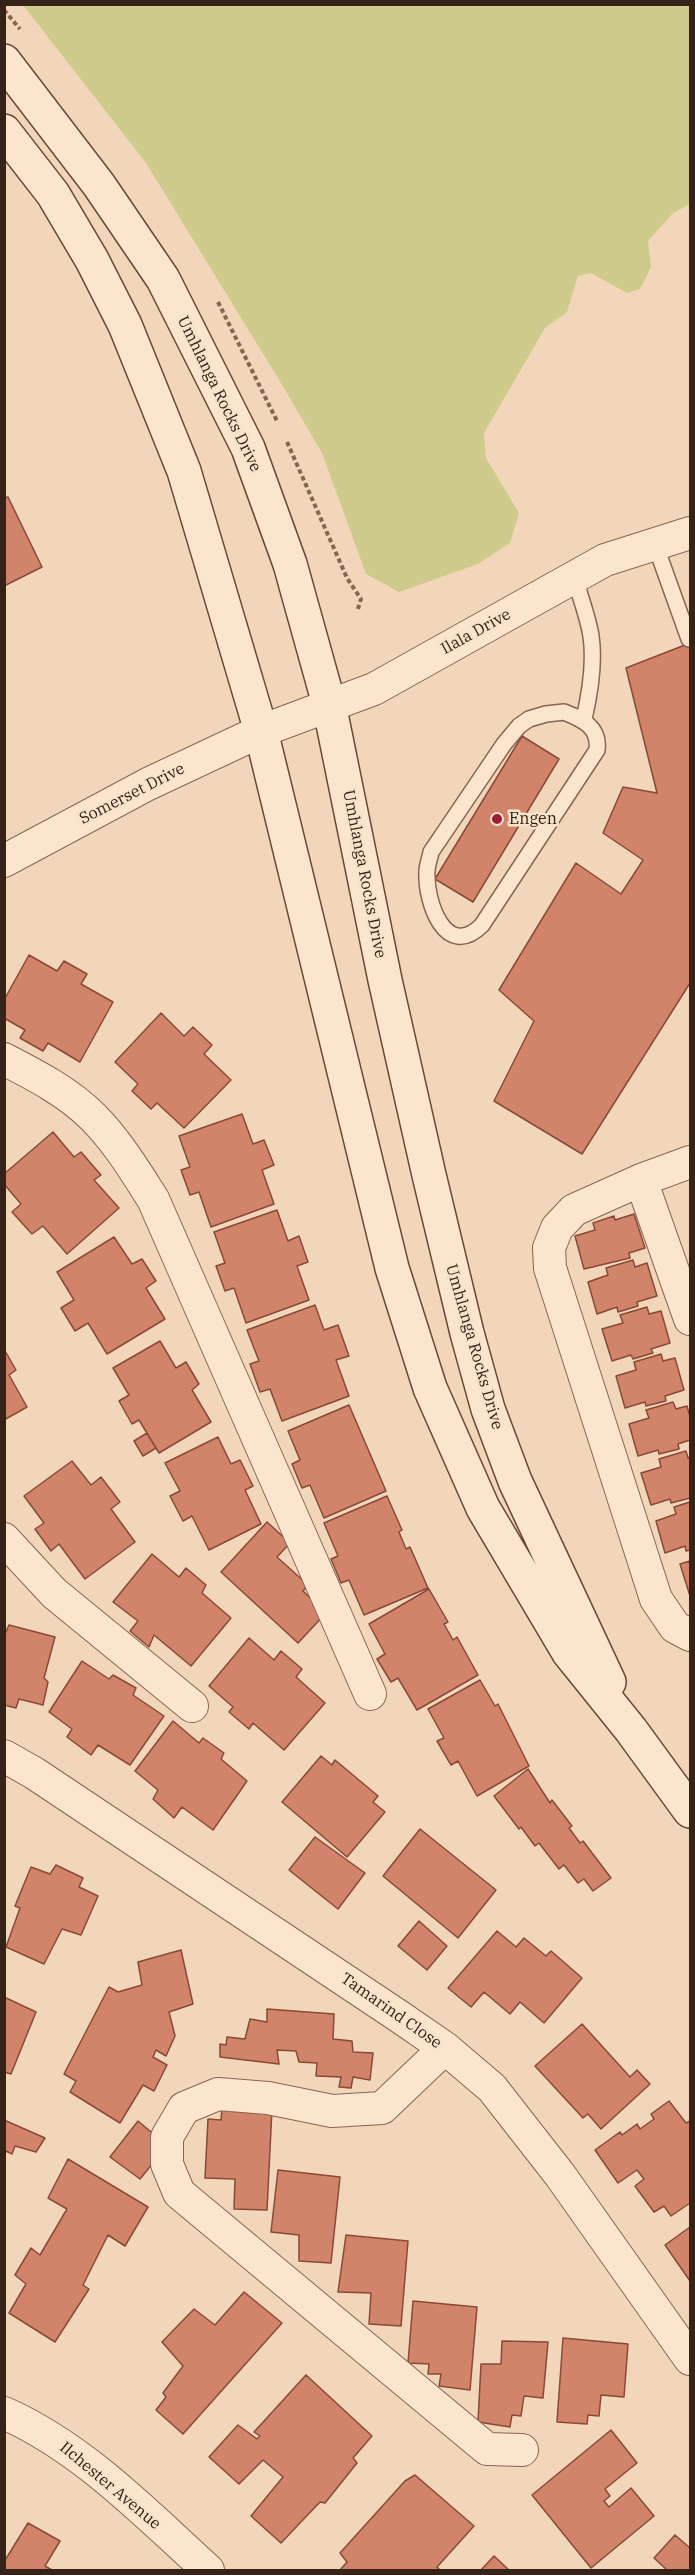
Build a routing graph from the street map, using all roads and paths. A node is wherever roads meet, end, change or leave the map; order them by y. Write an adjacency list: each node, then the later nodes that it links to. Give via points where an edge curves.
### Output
1 (4, 62): 7 (main road, Umhlanga Rocks Drive, via 99,185 163,279 248,448 290,564)
2 (4, 131): 9 (main road, Umhlanga Rocks Drive, via 54,194 125,325 184,471)
3 (690, 533): 4 (street, Ilala Drive)
4 (655, 544): 5 (street, Ilala Drive, via 604,560); 6 (lane)
5 (574, 578): 7 (street, Ilala Drive, via 374,689); 8 (lane, via 591,636 590,695)
6 (689, 639)
7 (329, 704): 9 (street, Ilala Drive); 19 (main road, Umhlanga Rocks Drive, via 421,1140 488,1409 515,1480)
8 (584, 719): 8 (lane, via 564,712 529,719 519,726 431,852 428,890 436,918 445,930 466,937 482,925 597,750 597,738)
9 (261, 731): 10 (street, Somerset Drive, via 148,784); 19 (main road, Umhlanga Rocks Drive, via 392,1268 430,1388 483,1508 569,1653)
10 (4, 861)
11 (4, 1059): 17 (street, via 65,1094 92,1116 116,1143 153,1199)
12 (690, 1162): 13 (street)
13 (641, 1180): 14 (street); 16 (street, via 574,1210 557,1228 549,1248 550,1268 656,1599 675,1627)
14 (690, 1319)
15 (4, 1539): 18 (street, via 54,1593)
16 (690, 1635)
17 (370, 1694)
18 (192, 1706)
19 (631, 1730): 21 (main road, Umhlanga Rocks Drive)
20 (4, 1756): 22 (street, Tamarind Close)
21 (690, 1811)
22 (445, 2048): 23 (street, Tamarind Close, via 492,2088 525,2128); 25 (street, via 382,2108 332,2111 268,2098 218,2094 184,2108 167,2137 167,2164 179,2193 487,2449)
23 (690, 2359)
24 (4, 2413): 26 (street, Ilchester Avenue, via 50,2436 84,2461)
25 (522, 2450)
26 (208, 2571)

